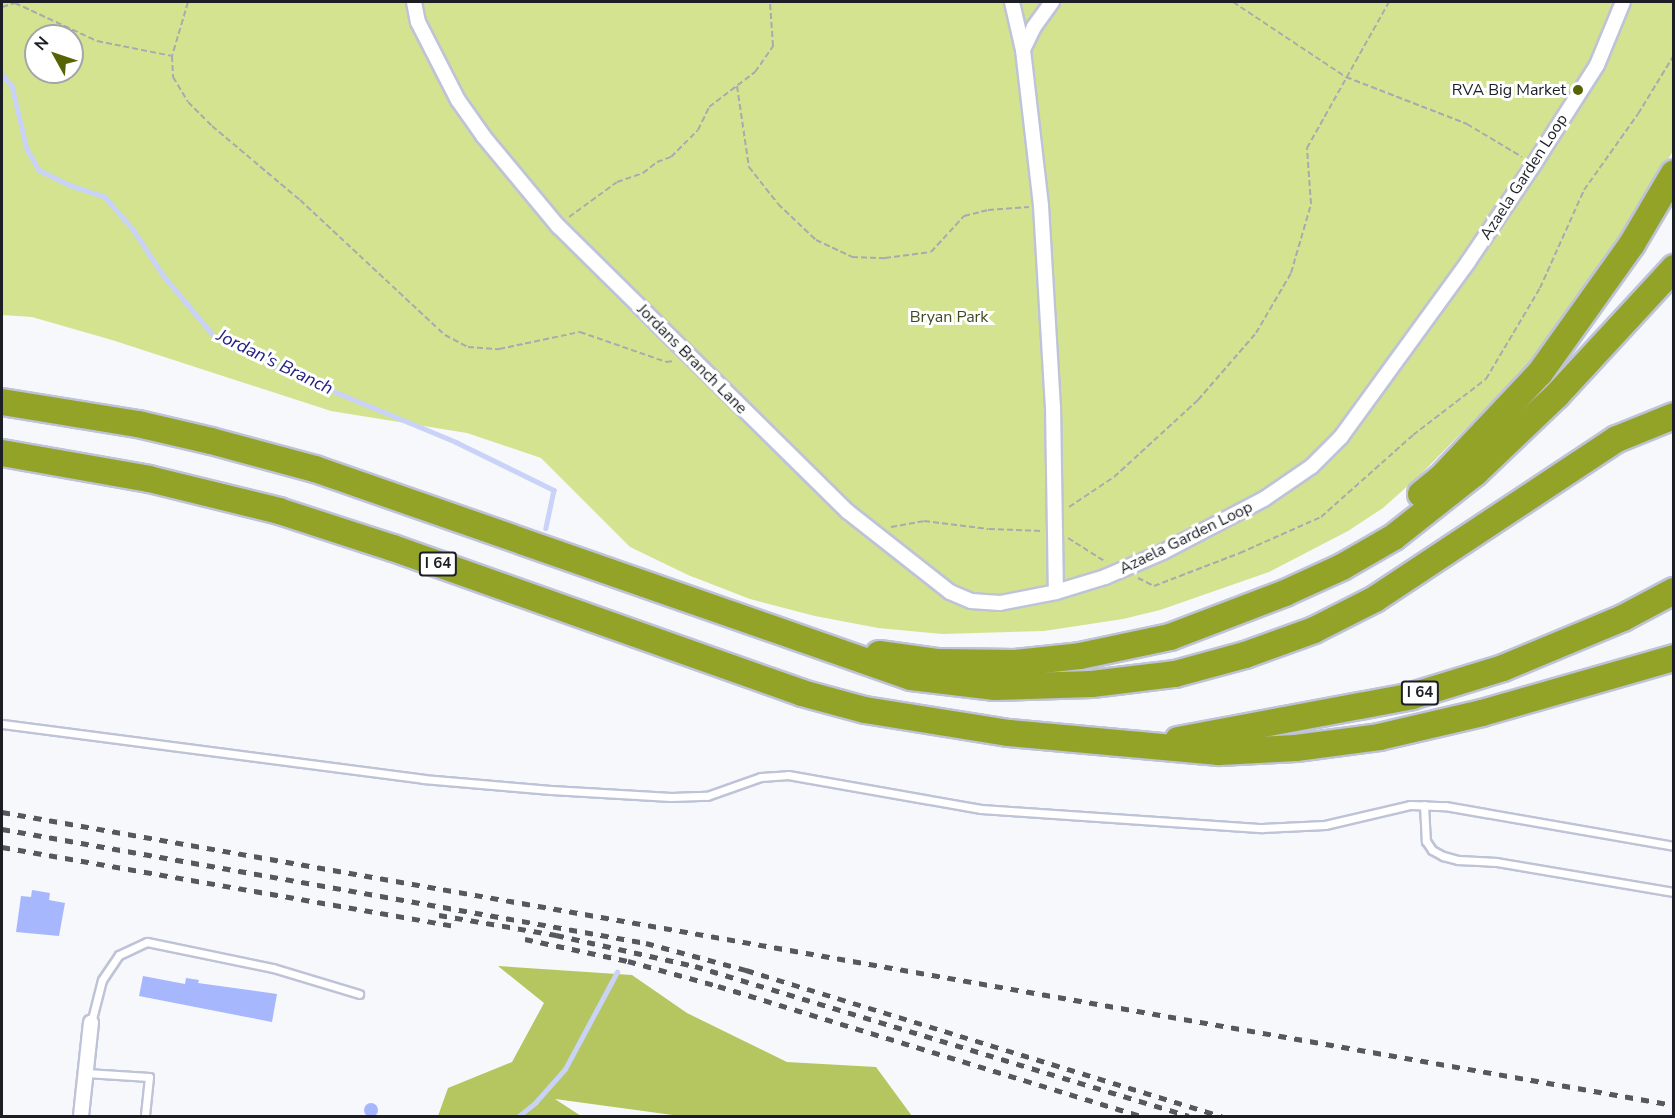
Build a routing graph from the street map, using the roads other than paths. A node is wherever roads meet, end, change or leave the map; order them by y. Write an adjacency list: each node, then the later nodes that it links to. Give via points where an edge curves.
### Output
1 (414, 2): 12 (street, Jordans Branch Lane, via 418,22 458,100 558,226 847,511 950,592 971,601 1000,603)
2 (1012, 2): 5 (street)
3 (1052, 2): 5 (street)
4 (1623, 2): 12 (street, Azaela Garden Loop, via 1596,65 1534,164 1341,437 1312,466 1264,500 1163,552)
5 (1023, 50): 12 (street, via 1041,206 1053,406)
6 (1674, 173): 13 (highway, via 1586,311 1540,373 1494,424 1441,478)
7 (1674, 268): 13 (highway, via 1557,394 1475,473 1394,537)
8 (2, 402): 14 (highway, via 138,424 315,470)
9 (1674, 416): 14 (highway, via 1617,439 1375,599 1314,630 1245,655 1175,674 1104,683 995,687 911,677)
10 (2, 453): 17 (highway, I 64, via 149,479 279,511 750,676 855,707 1009,733)
11 (1674, 591): 17 (highway, I 64, via 1623,618 1503,668 1412,696)
12 (1056, 592)
13 (1285, 593): 14 (highway, via 1170,637 1080,656 1015,663 938,662)
14 (816, 646)
15 (1674, 658): 17 (highway, via 1482,713 1379,737 1296,748 1219,752)
16 (2, 724): 18 (lane, via 423,779 551,790 698,796 718,794 761,777 788,775 981,809 1263,828 1325,825)
17 (1152, 744)
18 (1424, 805): 19 (lane); 20 (lane, via 1426,841 1443,856)
19 (1674, 846)
20 (1674, 892)
21 (359, 994): 22 (lane, via 273,968 147,942 119,955 102,980)
22 (91, 1023): 23 (street)
23 (86, 1073): 24 (street); 25 (lane, via 149,1077)
24 (81, 1116)
25 (145, 1116)

